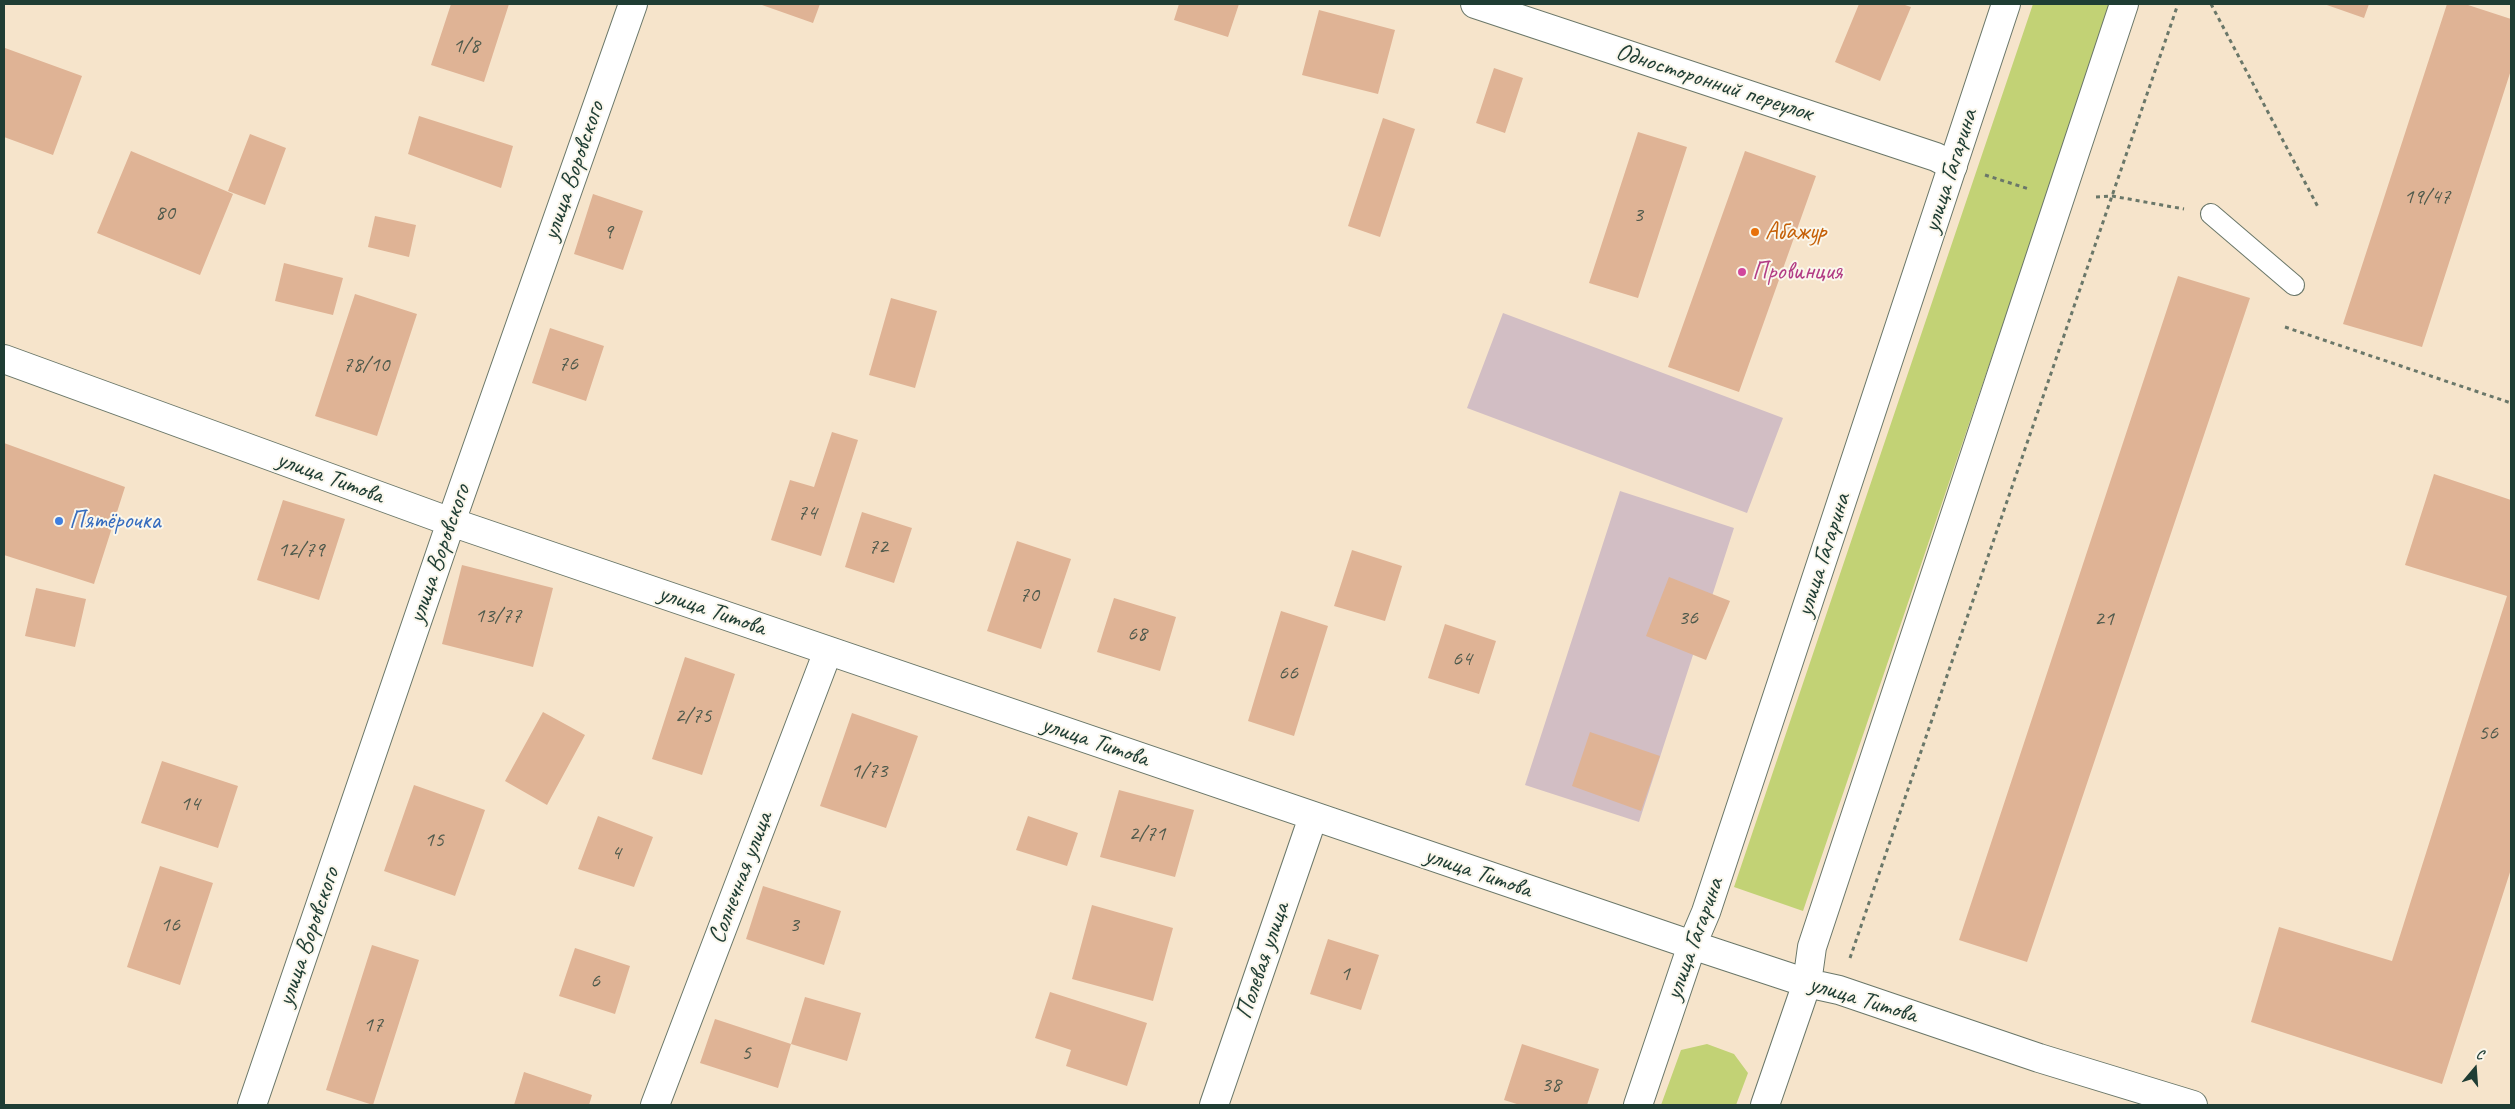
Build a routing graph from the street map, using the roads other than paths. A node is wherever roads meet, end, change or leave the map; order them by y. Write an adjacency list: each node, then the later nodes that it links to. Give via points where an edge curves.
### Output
1 (633, 4): 9 (street, улица Воровского)
2 (1474, 4): 5 (street, Односторонний переулок, via 1936,157)
3 (2006, 4): 5 (street, улица Гагарина)
4 (2124, 4): 13 (street, via 1812,948)
5 (1953, 166): 12 (street, улица Гагарина, via 1706,912)
6 (2211, 214): 7 (lane)
7 (2294, 285)
8 (4, 359): 9 (street, улица Титова)
9 (451, 522): 10 (street, улица Титова); 14 (street, улица Воровского)
10 (828, 651): 11 (street, улица Титова); 15 (street, Солнечная улица)
11 (1313, 817): 12 (street, улица Титова); 16 (street, Полевая улица)
12 (1692, 945): 13 (street, улица Титова); 17 (street, улица Гагарина)
13 (1806, 983): 18 (street); 19 (street, улица Титова, via 1839,990 2039,1058)
14 (252, 1105)
15 (654, 1105)
16 (1214, 1105)
17 (1638, 1105)
18 (1765, 1105)
19 (2193, 1105)

